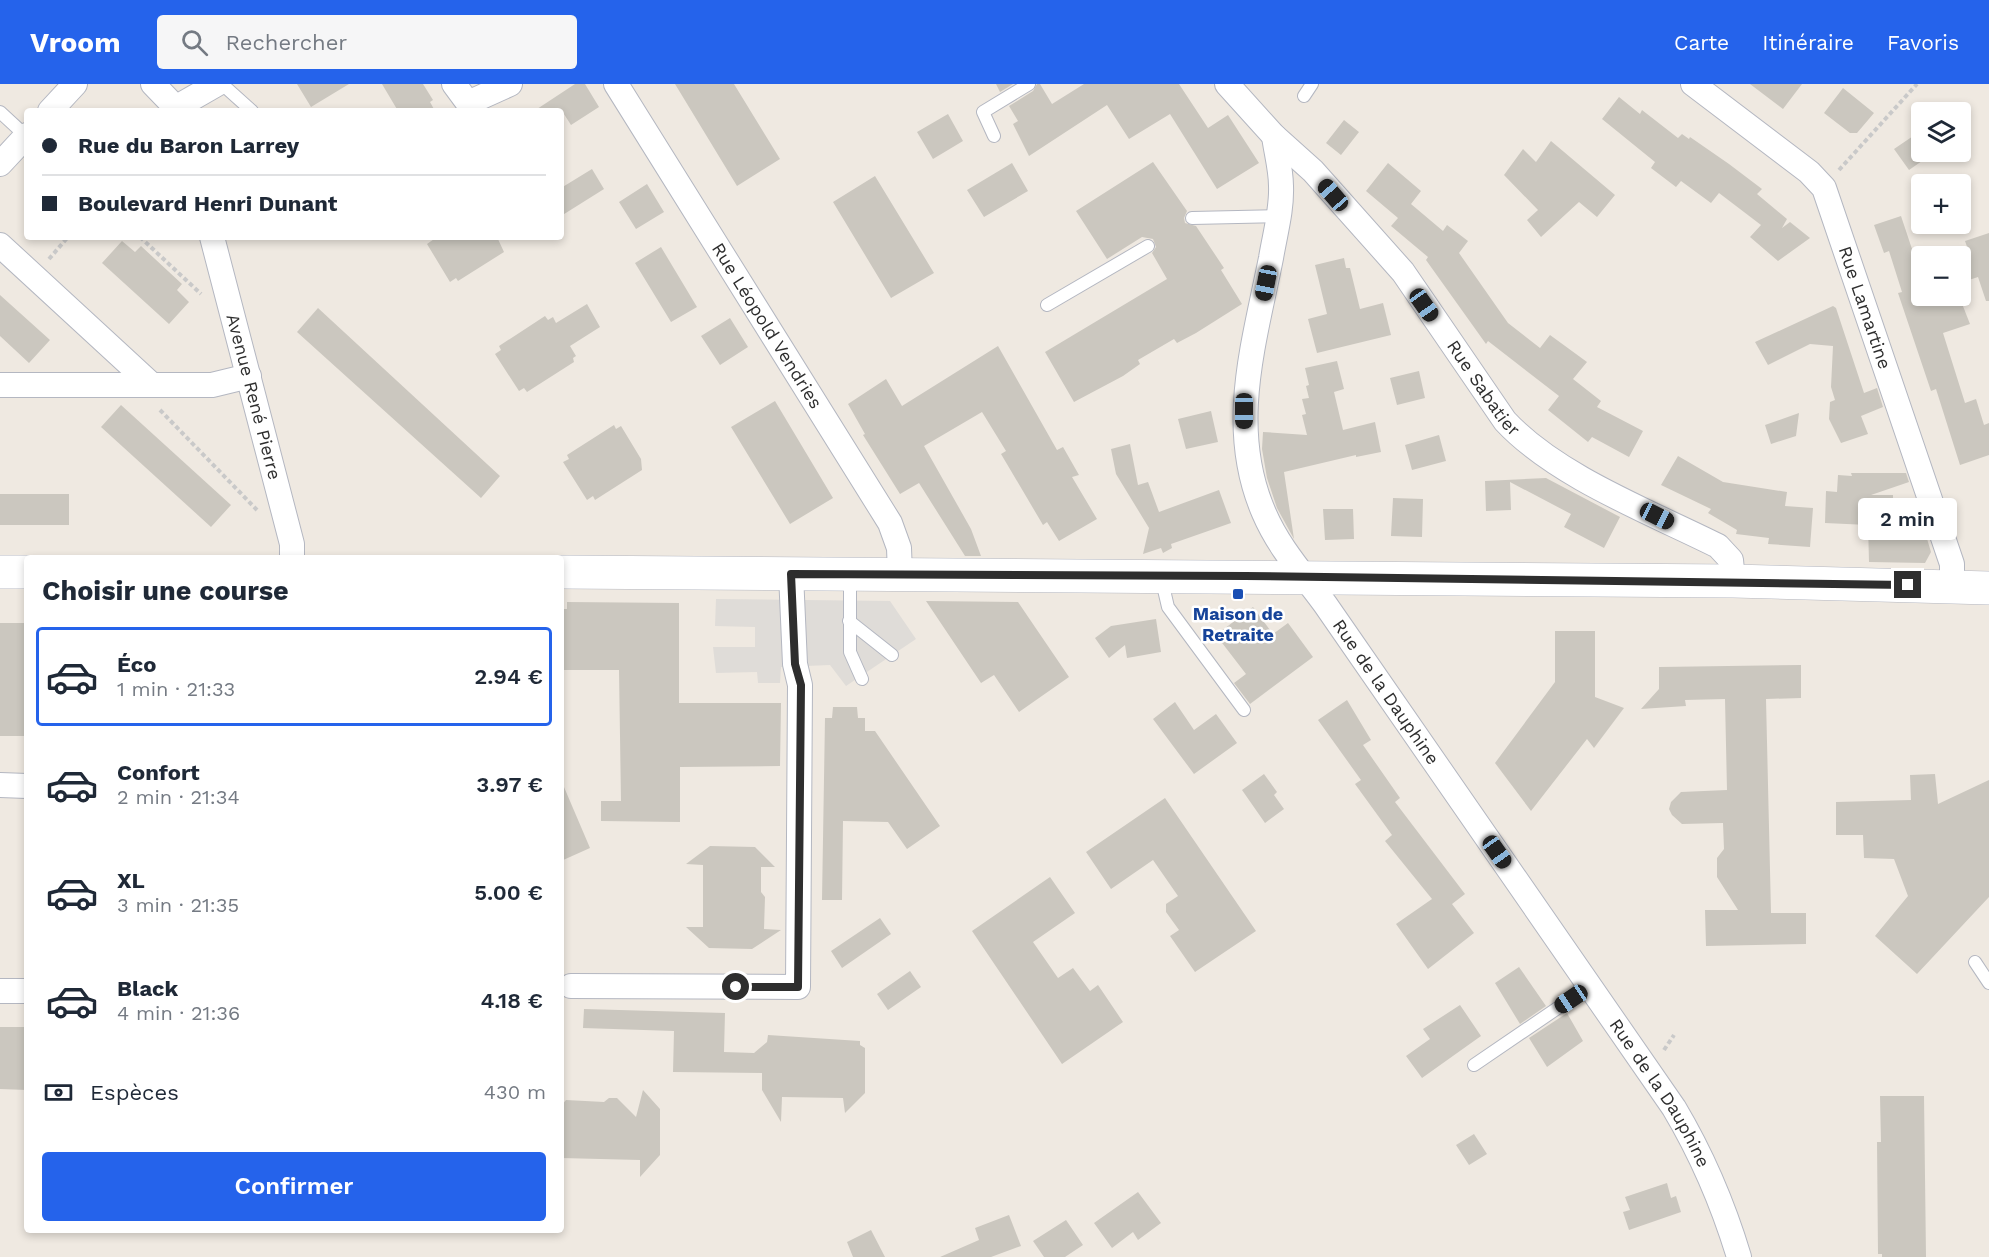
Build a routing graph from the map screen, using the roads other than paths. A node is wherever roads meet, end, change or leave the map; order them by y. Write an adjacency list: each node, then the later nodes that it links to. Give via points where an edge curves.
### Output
1 (75, 84): 13 (street)
2 (153, 84): 14 (street)
3 (217, 84): 15 (street)
4 (222, 84): 16 (lane)
5 (454, 84): 6 (street, via 468,103)
6 (510, 84)
7 (616, 84): 38 (street, Rue Léopold Vendries, via 890,523 899,548)
8 (1029, 84): 19 (lane, via 983,112)
9 (1227, 84): 20 (street)
10 (1312, 84): 12 (lane)
11 (1693, 84): 42 (street, Rue Lamartine, via 1809,172 1824,188 1952,564)
12 (1304, 96)
13 (53, 108)
14 (177, 108)
15 (180, 108)
16 (249, 108)
17 (0, 112): 18 (lane)
18 (24, 134)
19 (994, 136)
20 (1274, 136): 23 (street, Rue de la Dauphine, via 1281,185); 41 (street, Rue Sabatier, via 1313,171 1403,272 1521,439 1549,459 1718,546 1731,560)
21 (24, 138): 22 (street)
22 (0, 164)
23 (1279, 216): 24 (lane); 40 (street, Rue de la Dauphine, via 1244,394 1244,429 1249,463 1264,513 1286,554)
24 (1192, 218)
25 (213, 240): 29 (street, Avenue René Pierre)
26 (0, 245): 31 (street)
27 (1148, 246): 28 (lane)
28 (1047, 305)
29 (249, 376): 31 (street, via 212,385); 32 (street, Avenue René Pierre)
30 (0, 385): 31 (street)
31 (144, 385)
32 (292, 555)
33 (0, 572): 34 (main road)
34 (24, 572)
35 (564, 572): 36 (main road)
36 (791, 574): 37 (main road); 52 (street, via 795,664 801,685 798,987)
37 (850, 574): 38 (main road); 44 (lane)
38 (900, 574): 39 (main road)
39 (1161, 576): 40 (main road); 47 (lane, via 1168,607)
40 (1306, 578): 41 (main road); 53 (street, Rue de la Dauphine)
41 (1733, 582): 42 (main road)
42 (1952, 586): 43 (main road)
43 (1989, 588)
44 (849, 621): 45 (lane); 46 (lane, via 850,652)
45 (892, 655)
46 (862, 679)
47 (1244, 710)
48 (0, 785): 49 (street)
49 (24, 786)
50 (1975, 962): 51 (lane)
51 (1989, 984)
52 (571, 986)
53 (1590, 986): 56 (lane); 57 (street, Rue de la Dauphine, via 1695,1143)
54 (0, 991): 55 (street)
55 (24, 991)
56 (1474, 1065)
57 (1739, 1257)

